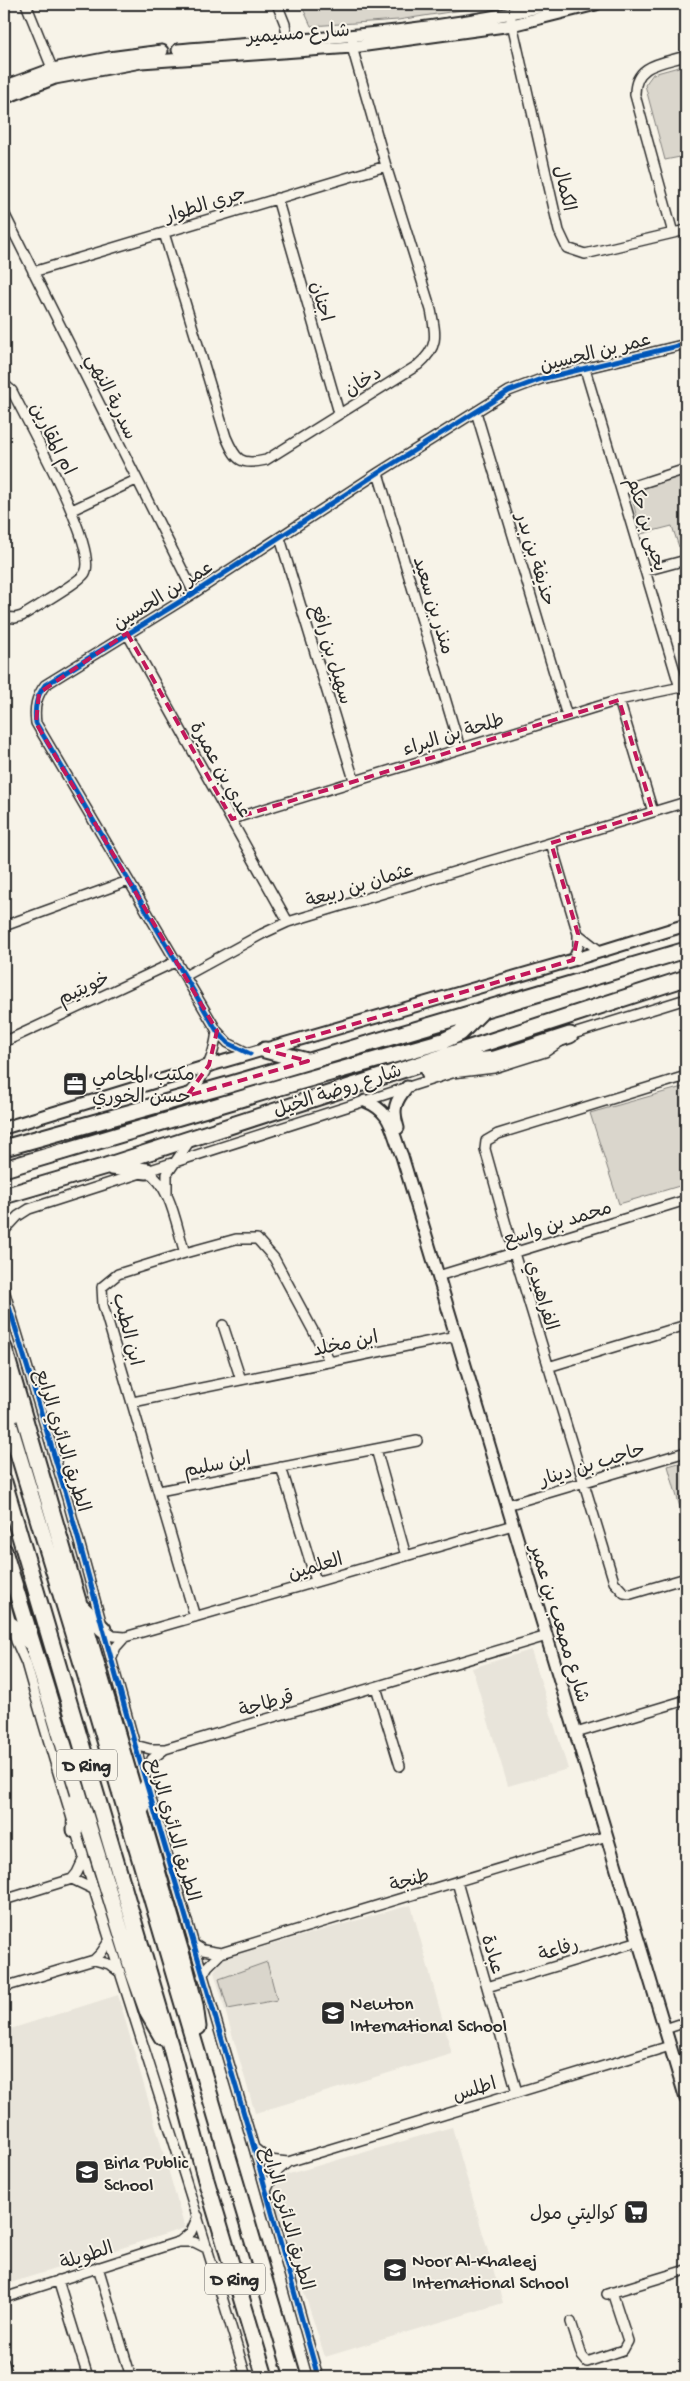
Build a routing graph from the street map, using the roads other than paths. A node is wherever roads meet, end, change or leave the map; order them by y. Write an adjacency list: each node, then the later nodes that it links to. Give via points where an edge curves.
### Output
1 (26, 4): 9 (street)
2 (277, 4): 7 (street)
3 (552, 4): 5 (street, شارع مسيمير)
4 (596, 4): 5 (street, شارع مسيمير)
5 (511, 20): 6 (street, شارع مسيمير); 17 (street, الكمال, via 559,231 567,248 584,254)
6 (353, 42): 7 (street, شارع مسيمير); 12 (street, دخان)
7 (289, 46): 9 (street, شارع مسيمير, via 139,54)
8 (686, 56): 17 (street, via 651,66 635,83 635,95)
9 (54, 74): 10 (street, شارع مسيمير); 11 (street, شارع مسيمير)
10 (4, 86)
11 (4, 98)
12 (386, 166): 13 (street, جري الطوار); 23 (street, دخان, via 431,310 435,345 429,356 418,365)
13 (277, 198): 16 (street, جري الطوار); 23 (street, اجنان)
14 (4, 213): 18 (street, سدرية النهي)
15 (686, 230): 17 (street, الكمال)
16 (164, 232): 18 (street, جري الطوار); 23 (street, دخان, via 226,437 241,462 251,464 266,460)
17 (673, 233)
18 (33, 272): 26 (street, سدرية النهي)
19 (686, 344): 20 (street, عمر بن الحسين)
20 (585, 369): 22 (street, عمر بن الحسين, via 523,385); 27 (street, يحيى بن حكم)
21 (4, 384): 28 (street, ام المقارين, via 12,390)
22 (476, 412): 25 (street, عمر بن الحسين); 37 (street, حذيفة بن بدر)
23 (339, 413)
24 (686, 469): 27 (street)
25 (378, 473): 29 (street, عمر بن الحسين); 38 (street, منذر بن سعيد)
26 (136, 480): 28 (street); 32 (street, سدرية النهي)
27 (621, 490): 31 (street, يحيى بن حكم)
28 (72, 510): 33 (street, ام المقارين, via 88,556 84,576 22,616)
29 (280, 538): 32 (street, عمر بن الحسين); 39 (street, سهيل بن رافع)
30 (686, 560): 31 (street)
31 (645, 571): 35 (street, يحيى بن حكم)
32 (194, 593): 34 (street, عمر بن الحسين)
33 (4, 617)
34 (127, 633): 42 (street, عدي بن عميرة); 44 (street, عمر بن الحسين, via 45,685 39,693 34,713 36,724)
35 (683, 687): 36 (street, طلحة بن البراء)
36 (619, 700): 37 (street, طلحة بن البراء); 41 (street)
37 (567, 716): 38 (street, طلحة بن البراء)
38 (460, 748): 39 (street, طلحة بن البراء)
39 (354, 780): 42 (street, طلحة بن البراء)
40 (686, 802): 41 (street, عثمان بن ربيعة)
41 (653, 812): 43 (street, عثمان بن ربيعة)
42 (232, 818): 45 (street, عدي بن عميرة)
43 (551, 843): 45 (street, عثمان بن ربيعة); 48 (street)
44 (128, 881): 47 (street); 52 (street, عمر بن الحسين)
45 (288, 922): 53 (street, عثمان بن ربيعة)
46 (686, 924): 50 (street)
47 (4, 926)
48 (578, 934): 50 (street); 51 (street)
49 (686, 950): 56 (main road, شارع روضة الخيل)
50 (601, 952): 51 (street)
51 (573, 960): 60 (street)
52 (177, 961): 53 (street, عمر بن الحسين); 59 (street, خويتيم)
53 (185, 976): 57 (street, عمر بن الحسين)
54 (686, 978): 65 (main road, شارع روضة الخيل)
55 (686, 998): 58 (street, شارع روضة الخيل)
56 (481, 1012): 62 (main road, شارع روضة الخيل); 75 (main road, via 460,1033 443,1041)
57 (217, 1031): 61 (street, عمر بن الحسين, via 228,1043); 63 (street)
58 (570, 1035): 65 (main road, via 495,1059 466,1062 388,1082); 66 (street, شارع روضة الخيل, via 545,1052 494,1068 452,1073)
59 (4, 1042)
60 (265, 1050): 61 (street); 62 (main road)
61 (250, 1054): 63 (street)
62 (308, 1061): 67 (main road, شارع روضة الخيل)
63 (209, 1065): 67 (street); 69 (street)
64 (686, 1076): 82 (street, الفراهيدي, via 498,1134 486,1141 486,1158)
65 (354, 1086): 70 (main road, شارع روضة الخيل)
66 (408, 1087): 68 (street, شارع روضة الخيل); 72 (street, شارع مصعب بن عمير, via 394,1108)
67 (187, 1096): 71 (main road, شارع روضة الخيل)
68 (365, 1102): 72 (street, شارع مصعب بن عمير, via 386,1114); 73 (street, شارع روضة الخيل)
69 (4, 1128)
70 (191, 1139): 73 (street); 74 (main road, شارع روضة الخيل)
71 (7, 1145)
72 (402, 1156): 83 (street, شارع مصعب بن عمير)
73 (175, 1162): 76 (street, شارع روضة الخيل); 78 (street, via 167,1174)
74 (106, 1166): 76 (main road); 77 (main road, شارع روضة الخيل)
75 (4, 1169)
76 (147, 1171): 78 (street, via 157,1178); 80 (street, شارع روضة الخيل, via 29,1209)
77 (4, 1196)
78 (168, 1199): 81 (street)
79 (686, 1200): 82 (street, محمد بن واسع)
80 (4, 1231)
81 (185, 1253): 89 (street, ابن الطيب, via 236,1240 257,1240 274,1258); 93 (street, ابن الطيب, via 118,1274 102,1287 103,1305)
82 (514, 1253): 83 (street, محمد بن واسع); 90 (street, الفراهيدي)
83 (438, 1276): 87 (street, شارع مصعب بن عمير)
84 (4, 1290): 113 (street, الطريق الدائري الرابع)
85 (223, 1325): 91 (street)
86 (686, 1325): 90 (street)
87 (456, 1336): 89 (street, ابن مخلد); 103 (street, شارع مصعب بن عمير)
88 (4, 1348): 98 (main road)
89 (330, 1362): 91 (street, ابن مخلد)
90 (548, 1367): 101 (street, الفراهيدي)
91 (241, 1380): 93 (street, ابن مخلد)
92 (4, 1387): 98 (main road, via 18,1430)
93 (132, 1402): 102 (street, ابن الطيب)
94 (4, 1407): 147 (main road, D Ring)
95 (417, 1441): 96 (street, ابن سليم)
96 (376, 1448): 99 (street, ابن سليم); 106 (street)
97 (686, 1452): 101 (street, حاجب بن دينار)
98 (40, 1467): 110 (main road)
99 (281, 1467): 102 (street, ابن سليم); 108 (street)
100 (4, 1482): 146 (main road, D Ring)
101 (583, 1483): 103 (street, حاجب بن دينار); 107 (street, الفراهيدي, via 618,1588 631,1594)
102 (159, 1491): 111 (street, ابن الطيب)
103 (507, 1505): 104 (street, شارع مصعب بن عمير)
104 (513, 1525): 106 (street, العلمين); 114 (street, شارع مصعب بن عمير)
105 (4, 1551): 116 (main road, D Ring)
106 (406, 1556): 108 (street, العلمين)
107 (686, 1578)
108 (316, 1581): 111 (street, العلمين)
109 (4, 1599): 112 (street)
110 (77, 1601): 113 (main road); 126 (main road)
111 (195, 1617): 115 (street, العلمين)
112 (11, 1625): 116 (main road); 127 (street, via 26,1663)
113 (103, 1629): 115 (street, via 113,1636); 117 (street, الطريق الدائري الرابع)
114 (547, 1636): 118 (street, قرطاجة); 120 (street, شارع مصعب بن عمير)
115 (125, 1638): 117 (street)
116 (32, 1645): 125 (main road, D Ring)
117 (111, 1659): 121 (street, الطريق الدائري الرابع)
118 (376, 1687): 122 (street, قرطاجة); 123 (street)
119 (686, 1700): 120 (street)
120 (576, 1734): 128 (street, شارع مصعب بن عمير)
121 (134, 1745): 122 (street, قرطاجة); 124 (street, الطريق الدائري الرابع)
122 (165, 1749): 124 (street, via 152,1759)
123 (400, 1766)
124 (146, 1781): 126 (main road); 136 (street, الطريق الدائري الرابع)
125 (76, 1786): 127 (main road); 146 (main road, D Ring, via 143,2000 154,2026)
126 (141, 1814): 147 (main road, via 192,1992 198,2020)
127 (75, 1830): 129 (street)
128 (607, 1836): 131 (street, طنجة); 135 (street, شارع مصعب بن عمير)
129 (84, 1858): 130 (street); 132 (street)
130 (72, 1879): 132 (street); 133 (street)
131 (457, 1882): 137 (street, طنجة); 142 (street, عبادة)
132 (93, 1889): 134 (street)
133 (4, 1900)
134 (109, 1941): 138 (street); 139 (street)
135 (638, 1941): 142 (street, رفاعة); 144 (street, شارع مصعب بن عمير)
136 (193, 1944): 137 (street, via 209,1952); 140 (street, الطريق الدائري الرابع)
137 (221, 1953): 140 (street)
138 (94, 1960): 139 (street); 141 (street)
139 (118, 1970): 153 (street)
140 (202, 1976): 150 (street, الطريق الدائري الرابع)
141 (4, 1987)
142 (487, 1987): 148 (street, عبادة)
143 (686, 2022): 144 (street)
144 (665, 2029): 145 (street, شارع مصعب بن عمير)
145 (670, 2046): 148 (street, اطلس); 149 (street, شارع مصعب بن عمير)
146 (171, 2048): 166 (main road, D Ring, via 206,2180)
147 (197, 2049): 167 (main road, D Ring)
148 (517, 2092): 151 (street, اطلس)
149 (686, 2099)
150 (254, 2148): 151 (street, via 269,2160); 152 (street, الطريق الدائري الرابع)
151 (288, 2162): 152 (street, اطلس, via 274,2174)
152 (266, 2191): 168 (street, الطريق الدائري الرابع)
153 (198, 2216): 154 (street, الطويلة, via 192,2232); 155 (street)
154 (178, 2242): 155 (street, الطويلة, via 194,2242); 156 (street, الطويلة)
155 (208, 2249): 165 (street)
156 (98, 2268): 158 (street, الطويلة); 164 (street)
157 (686, 2270): 160 (street, via 609,2293 628,2341 623,2350 587,2362)
158 (58, 2280): 159 (street, الطويلة); 163 (street)
159 (4, 2298)
160 (571, 2322)
161 (4, 2363): 162 (street)
162 (8, 2377)
163 (88, 2377)
164 (131, 2377)
165 (246, 2377)
166 (265, 2377)
167 (294, 2377)
168 (318, 2377)

